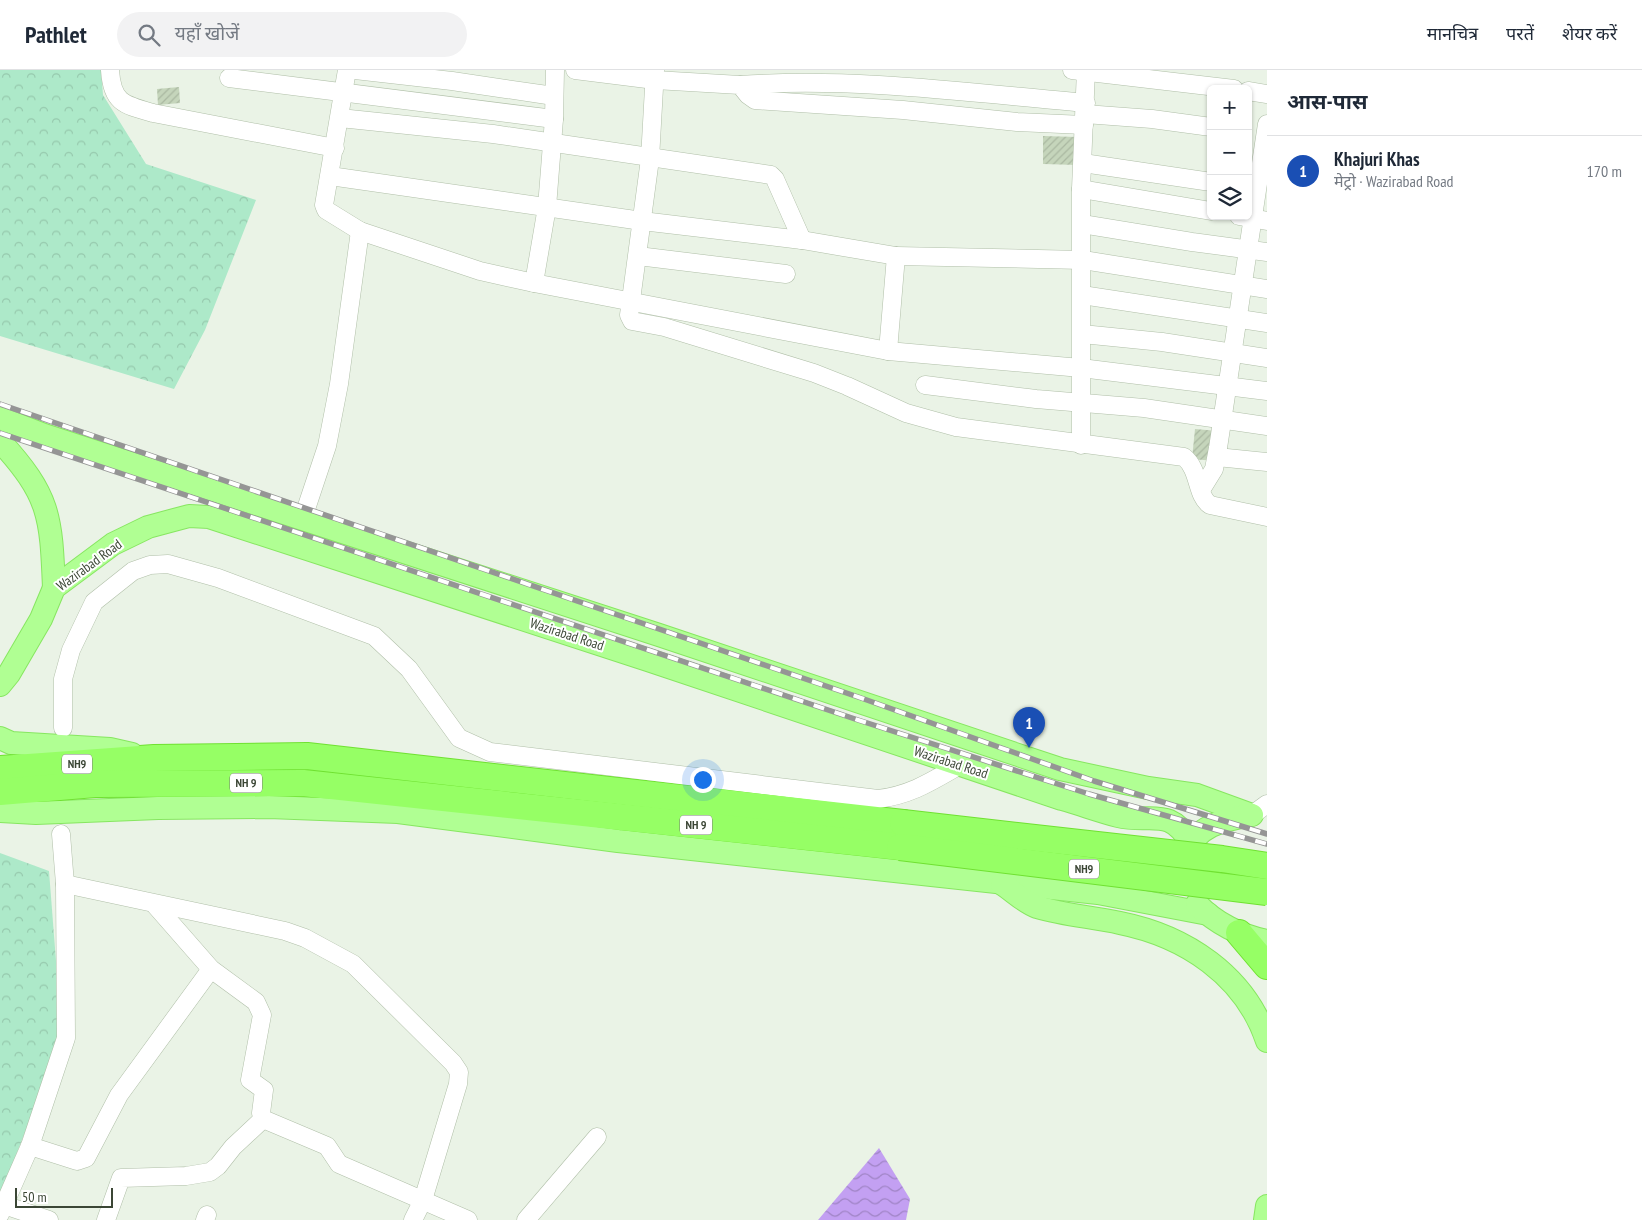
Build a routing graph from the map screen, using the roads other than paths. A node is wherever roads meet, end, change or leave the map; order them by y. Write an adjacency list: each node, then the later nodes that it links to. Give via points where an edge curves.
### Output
1 (110, 70): 23 (street, via 111,88 126,105 152,113)
2 (346, 70): 13 (street)
3 (354, 70): 15 (street)
4 (555, 70): 15 (street)
5 (576, 70): 7 (street)
6 (1081, 70): 11 (street); 17 (street)
7 (655, 75): 10 (street); 24 (street)
8 (228, 78): 13 (street)
9 (906, 78): 10 (street); 16 (street); 17 (street)
10 (740, 85): 16 (street, via 755,100)
11 (1207, 86)
12 (1252, 92): 14 (street)
13 (343, 94): 18 (street); 19 (street)
14 (1267, 94)
15 (554, 96): 19 (street)
16 (903, 110): 17 (street, via 1016,122)
17 (1085, 114): 21 (street); 25 (street)
18 (340, 118): 22 (street, via 493,134); 23 (street)
19 (554, 119): 22 (street)
20 (1267, 125): 28 (street)
21 (1207, 126)
22 (552, 144): 24 (street); 30 (street)
23 (335, 148): 26 (street)
24 (650, 159): 33 (street); 36 (street, via 773,176)
25 (1083, 163): 27 (street); 29 (street)
26 (330, 176): 30 (street); 35 (street, via 324,199 326,210)
27 (1207, 181)
28 (1258, 188): 32 (street)
29 (1081, 189): 31 (street); 34 (street)
30 (547, 208): 33 (street); 43 (street)
31 (1207, 210)
32 (1253, 219): 37 (street)
33 (642, 221): 36 (street); 39 (street)
34 (1082, 224): 37 (street); 41 (street)
35 (360, 231): 43 (street, via 480,271); 67 (street, via 327,446)
36 (802, 240): 40 (street)
37 (1248, 250): 38 (street); 44 (street)
38 (1267, 252)
39 (638, 256): 42 (street); 47 (street)
40 (896, 256): 41 (street); 51 (street)
41 (1083, 260): 44 (street); 46 (street)
42 (786, 274)
43 (534, 283): 47 (street)
44 (1243, 286): 45 (street); 48 (street)
45 (1267, 289)
46 (1082, 295): 48 (street); 50 (street)
47 (632, 301): 51 (street); 63 (street, via 629,316 632,321 664,327 814,373 906,413 956,427)
48 (1237, 320): 49 (street); 52 (street)
49 (1267, 323)
50 (1082, 334): 52 (street); 54 (street)
51 (888, 351): 54 (street)
52 (1232, 353): 53 (street); 56 (street)
53 (1267, 358)
54 (1081, 368): 56 (street); 58 (street)
55 (925, 385): 58 (street)
56 (1228, 386): 57 (street); 60 (street)
57 (1267, 391)
58 (1082, 403): 60 (street, via 1144,408); 63 (street)
59 (0, 418): 67 (main road, Wazirabad Road)
60 (1222, 421): 61 (street); 64 (street)
61 (1267, 426)
62 (0, 441): 69 (main road, via 37,487 46,507 52,538)
63 (1081, 445): 66 (street, via 1184,457 1195,471)
64 (1217, 457): 65 (street); 66 (street)
65 (1267, 462)
66 (1201, 490): 68 (street, via 1204,502 1210,505)
67 (303, 518): 78 (main road, Wazirabad Road, via 1060,770 1197,795)
68 (1267, 518)
69 (54, 588): 70 (main road, Wazirabad Road, via 40,619); 74 (main road, Wazirabad Road, via 113,544 148,527 189,516 209,517)
70 (0, 685)
71 (63, 728): 74 (street, via 63,679 71,650 94,602 133,571 150,565 168,564 218,578 374,636 409,669 459,738 490,752 878,799 918,789)
72 (0, 738): 73 (main road, via 11,743 110,749)
73 (154, 758): 75 (highway, NH9); 82 (highway, NH 9, bridge, via 307,756)
74 (960, 765): 80 (main road, Wazirabad Road, via 1120,816 1162,818 1181,826)
75 (0, 770)
76 (0, 792): 81 (highway, NH 9, via 96,784 303,783)
77 (0, 811): 83 (main road, via 36,813 269,807 398,812 618,841)
78 (1262, 811): 80 (main road, via 1218,821)
79 (61, 834): 84 (street)
80 (1190, 842): 87 (main road, via 1183,868 1185,881 1189,894)
81 (900, 847): 85 (highway, NH9, bridge)
82 (1267, 866)
83 (998, 882): 87 (main road, via 1098,893); 92 (main road, via 1036,906 1122,923 1166,936 1196,951 1224,972 1242,992)
84 (65, 884): 86 (street); 95 (street, via 66,1038)
85 (1267, 892)
86 (155, 905): 91 (street); 96 (street, via 285,931 325,948 353,964 453,1063 459,1072 458,1084)
87 (1208, 914): 88 (main road)
88 (1239, 933): 89 (main road); 90 (highway)
89 (1267, 941)
90 (1267, 966)
91 (211, 969): 93 (street, via 256,1002 262,1015 250,1080 264,1090); 95 (street, via 119,1094 86,1158 77,1161)
92 (1267, 1041)
93 (263, 1120): 96 (street, via 327,1146 339,1164); 100 (street, via 210,1172 121,1178)
94 (597, 1137): 103 (street)
95 (30, 1146): 98 (street)
96 (423, 1200): 101 (street); 102 (street)
97 (1267, 1206): 104 (main road)
98 (2, 1209): 99 (street)
99 (49, 1220)
100 (106, 1220)
101 (413, 1220)
102 (468, 1220)
103 (526, 1220)
104 (1265, 1220)

